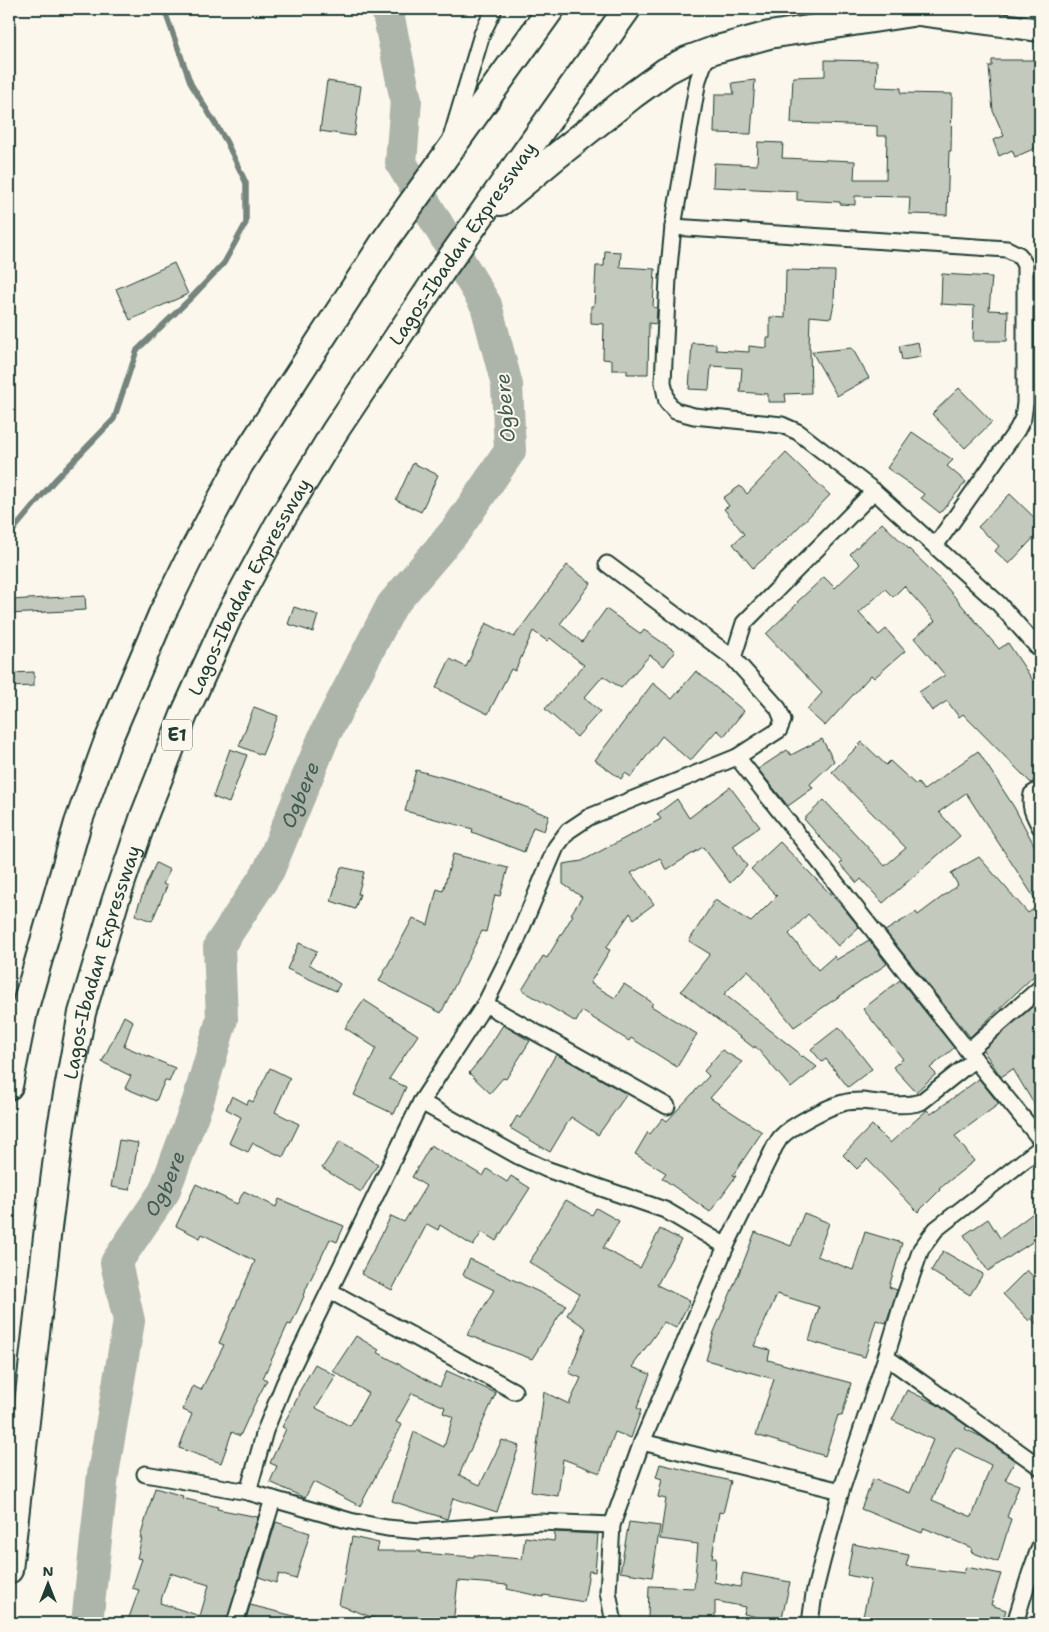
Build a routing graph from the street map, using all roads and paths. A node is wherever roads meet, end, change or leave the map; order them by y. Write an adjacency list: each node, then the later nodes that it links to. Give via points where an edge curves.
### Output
1 (494, 9): 7 (street, via 482,34)
2 (551, 9): 7 (highway)
3 (627, 9): 8 (highway, Lagos-Ibadan Expressway / E1)
4 (906, 11): 5 (main road); 6 (highway, via 769,36)
5 (1040, 30)
6 (714, 50): 8 (highway, via 687,60 660,76); 9 (street, via 704,62 698,80)
7 (444, 159): 21 (highway, via 386,239 240,464 162,614 107,743 78,823 24,1011)
8 (472, 227): 38 (highway, Lagos-Ibadan Expressway / E1, via 340,423 278,525 228,618 184,715 144,816 82,1013 61,1127)
9 (673, 227): 10 (street, via 663,382 667,402 675,411 694,416 782,425 798,432); 11 (street, via 1007,249 1019,255 1025,265 1023,418 1018,430)
10 (874, 491): 11 (street); 14 (street, via 744,623)
11 (935, 546): 13 (street, via 999,604)
12 (607, 564): 14 (street)
13 (1040, 650)
14 (733, 658): 15 (street, via 778,708 783,720 779,730)
15 (737, 757): 19 (street, via 589,817 568,831 556,847 515,944); 20 (street)
16 (1040, 789): 17 (street, via 1032,794 1030,803)
17 (1040, 827)
18 (1040, 988): 20 (street)
19 (484, 1004): 22 (street); 23 (street)
20 (971, 1055): 24 (street); 26 (street, via 921,1102 899,1106 845,1102 781,1136)
21 (9, 1086)
22 (421, 1102): 26 (street, via 518,1156 665,1210); 27 (street)
23 (667, 1106)
24 (1040, 1139)
25 (1040, 1148): 28 (street, via 936,1229 921,1249)
26 (726, 1246): 30 (street)
27 (330, 1291): 29 (street); 34 (street, via 284,1384 265,1431)
28 (886, 1357): 31 (street); 33 (street)
29 (514, 1391)
30 (642, 1442): 33 (street); 36 (street)
31 (1040, 1467)
32 (145, 1474): 34 (street)
33 (841, 1491): 41 (street, via 814,1594)
34 (248, 1492): 35 (street)
35 (272, 1499): 36 (street, via 350,1521 404,1530 540,1522); 39 (street)
36 (612, 1525): 40 (street, via 608,1592)
37 (1040, 1546): 42 (street)
38 (9, 1570)
39 (235, 1623)
40 (614, 1623)
41 (810, 1623)
42 (1015, 1623)

